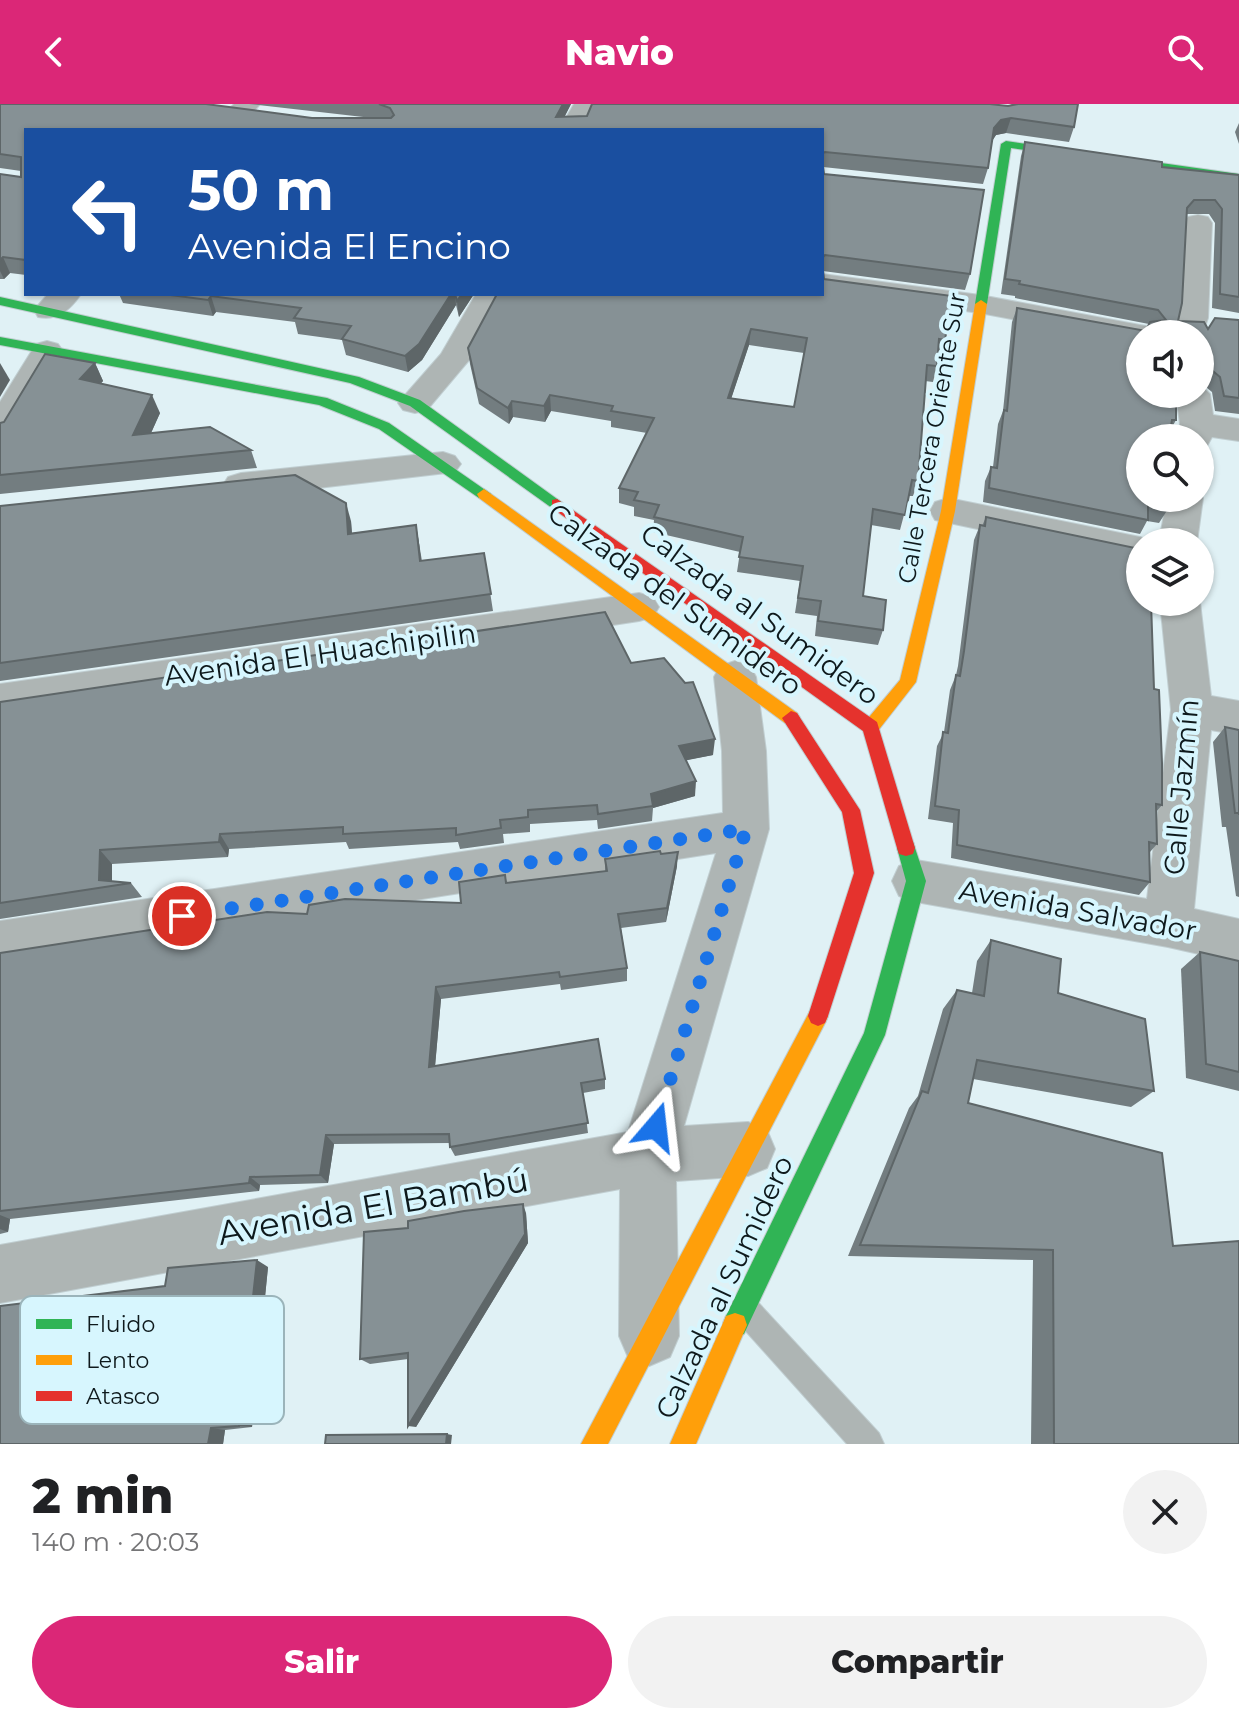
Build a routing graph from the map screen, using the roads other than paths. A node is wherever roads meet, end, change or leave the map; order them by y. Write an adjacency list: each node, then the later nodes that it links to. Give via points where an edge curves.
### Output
1 (586, 104): 4 (street)
2 (232, 114): 3 (street)
3 (272, 116)
4 (573, 128)
5 (1239, 177): 7 (main road, Calle Tercera Oriente Sur, via 1005,133)
6 (968, 193): 7 (street)
7 (997, 196): 13 (main road, Calle Tercera Oriente Sur)
8 (1198, 223): 14 (street)
9 (824, 283): 13 (street)
10 (490, 296): 21 (street, via 454,359)
11 (0, 301): 12 (main road, Calzada al Sumidero)
12 (58, 302): 21 (main road, Calzada al Sumidero, via 354,380)
13 (980, 304): 17 (street); 27 (main road, Calle Tercera Oriente Sur)
14 (1191, 320)
15 (1224, 322): 16 (street)
16 (1214, 323)
17 (1126, 331)
18 (0, 341): 19 (main road, Calzada del Sumidero)
19 (41, 361): 20 (street); 23 (street); 25 (main road, Calzada del Sumidero, via 322,401 384,426)
20 (0, 365)
21 (415, 403): 35 (main road, Calzada al Sumidero)
22 (1195, 419): 24 (street)
23 (0, 430)
24 (1239, 430)
25 (443, 464): 26 (street); 29 (main road, Calzada del Sumidero)
26 (206, 488)
27 (948, 511): 28 (street); 35 (main road, Calle Tercera Oriente Sur, via 908,682)
28 (1126, 547)
29 (639, 607): 31 (main road, Calzada del Sumidero); 32 (street, Avenida El Huachipilin)
30 (1182, 616): 33 (street, Calle Jazmín)
31 (735, 677): 36 (street); 41 (main road, Calzada del Sumidero, via 794,720 851,810 864,873 821,1011)
32 (0, 701)
33 (1192, 710): 34 (street); 38 (street, Calle Jazmín)
34 (1239, 718)
35 (871, 727): 37 (main road, Calzada al Sumidero)
36 (746, 829): 40 (street); 42 (street)
37 (916, 881): 38 (street, Avenida Salvador); 44 (main road, Calzada al Sumidero, via 874,1035)
38 (1168, 925): 39 (street, Avenida Salvador)
39 (1239, 941)
40 (0, 943)
41 (748, 1149): 42 (street, Avenida El Bambú); 45 (main road, Calzada del Sumidero)
42 (648, 1156): 43 (street, Avenida El Bambú); 45 (street)
43 (0, 1274)
44 (743, 1307): 47 (main road, Calzada al Sumidero); 48 (lane)
45 (649, 1336): 46 (main road, Calzada del Sumidero)
46 (594, 1444)
47 (683, 1444)
48 (868, 1444)

